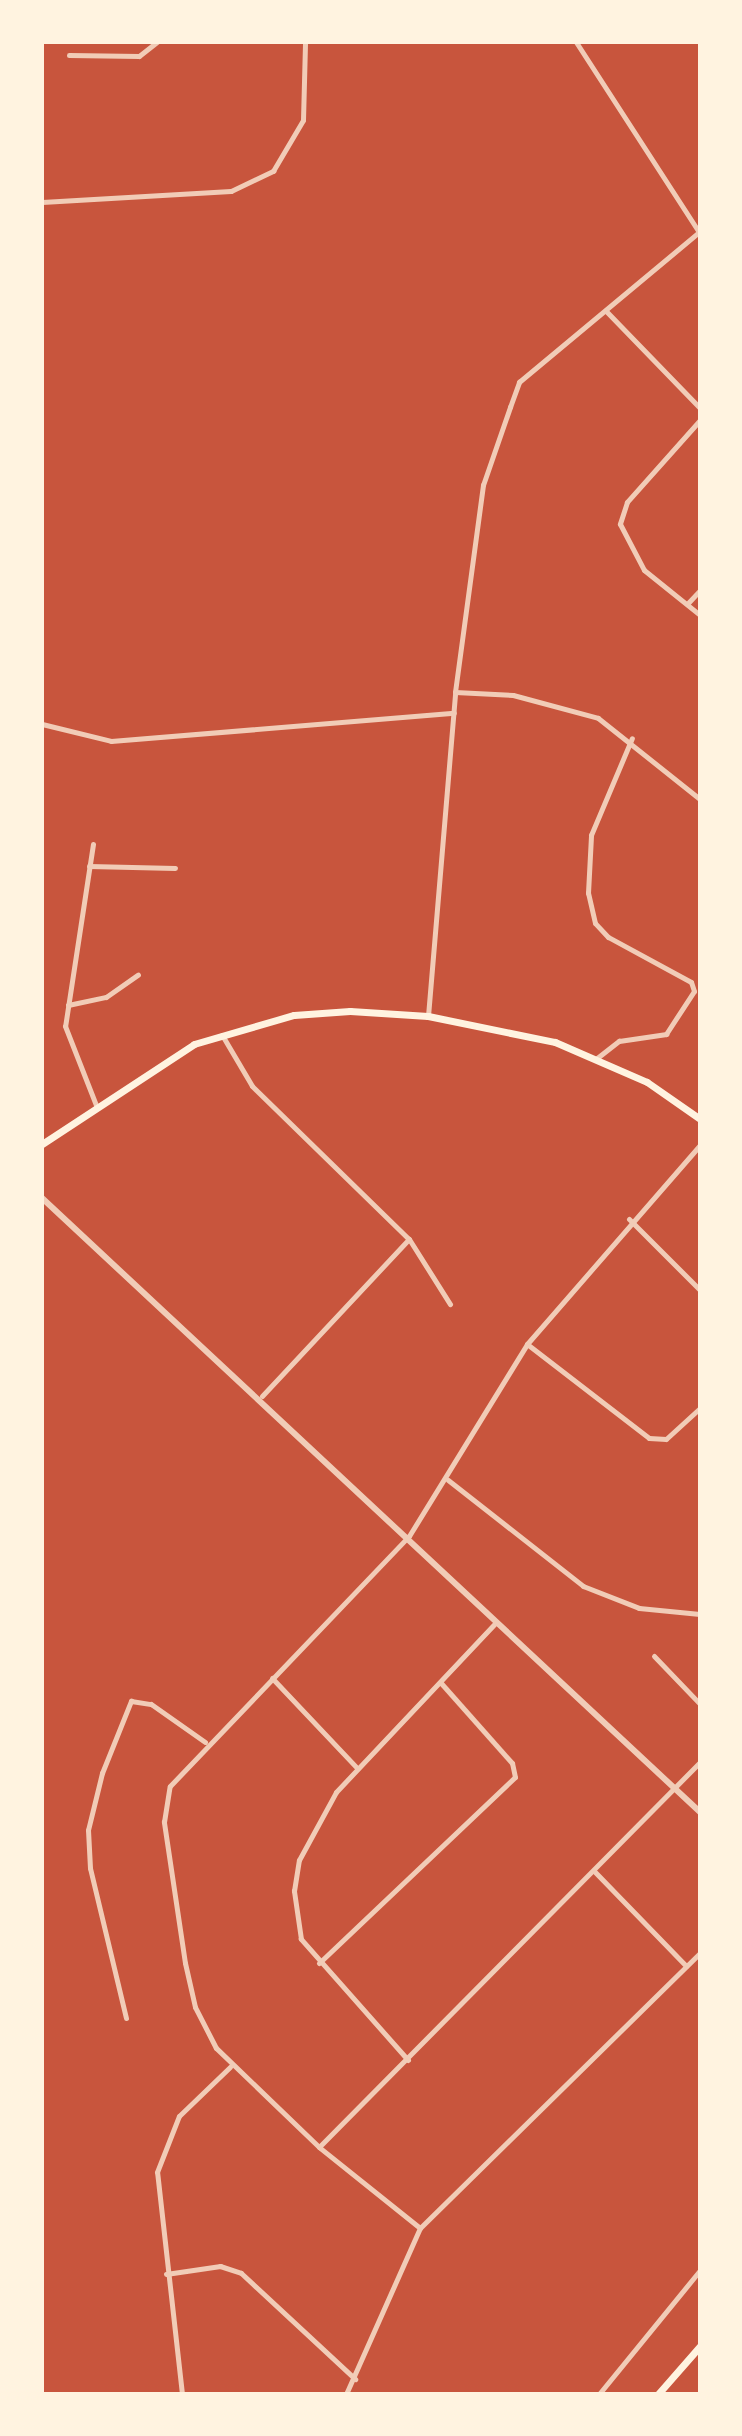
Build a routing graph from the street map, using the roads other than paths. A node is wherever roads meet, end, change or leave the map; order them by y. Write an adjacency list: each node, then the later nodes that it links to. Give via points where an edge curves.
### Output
1 (157, 42): 4 (street, via 139,56)
2 (305, 42): 5 (street, via 303,120 273,171 231,191)
3 (576, 42): 6 (street)
4 (69, 55)
5 (42, 202)
6 (700, 232): 7 (street)
7 (606, 311): 8 (street); 13 (street, via 519,382 483,485)
8 (700, 408)
9 (700, 420): 11 (street, via 627,502 620,524 644,570)
10 (700, 590): 11 (street)
11 (688, 603): 12 (street)
12 (700, 615)
13 (455, 692): 14 (street); 16 (street, via 513,695 598,718)
14 (454, 713): 15 (street, via 111,741); 25 (street)
15 (42, 724)
16 (632, 738): 17 (street); 22 (street, via 591,835 588,893 595,923 608,937)
17 (700, 799)
18 (93, 844): 19 (street)
19 (89, 866): 20 (street); 24 (street)
20 (175, 868)
21 (138, 975): 24 (street, via 116,993)
22 (691, 982): 23 (street); 27 (street, via 694,991 666,1034 619,1041)
23 (700, 988)
24 (68, 1005): 28 (street, via 73,1053)
25 (428, 1016): 26 (main road, via 294,1015); 27 (main road, via 509,1030)
26 (222, 1034): 28 (main road, via 147,1069); 34 (street, via 252,1086)
27 (597, 1058): 29 (main road)
28 (96, 1105): 30 (main road)
29 (700, 1119)
30 (42, 1144)
31 (700, 1145): 33 (street)
32 (42, 1198): 38 (street)
33 (629, 1219): 35 (street); 37 (street)
34 (409, 1239): 36 (street); 38 (street)
35 (700, 1290)
36 (450, 1304)
37 (527, 1344): 39 (street, via 649,1438 666,1439); 40 (street)
38 (262, 1396): 41 (street)
39 (700, 1408)
40 (448, 1480): 41 (street); 42 (street, via 583,1586 639,1608)
41 (409, 1536): 43 (street); 45 (street)
42 (700, 1614)
43 (496, 1622): 46 (street); 51 (street)
44 (654, 1656): 47 (street)
45 (272, 1678): 48 (street); 50 (street)
46 (440, 1682): 50 (street); 55 (street, via 512,1763 515,1777)
47 (700, 1704)
48 (205, 1742): 57 (street, via 151,1704 131,1701 102,1773 88,1830 90,1868); 59 (street, via 170,1786 164,1822 195,2007)
49 (700, 1762): 51 (street)
50 (357, 1768): 55 (street, via 299,1860 295,1916)
51 (675, 1788): 52 (street); 53 (street)
52 (700, 1812)
53 (595, 1872): 56 (street); 58 (street)
54 (700, 1953): 56 (street)
55 (319, 1963): 58 (street)
56 (686, 1967): 61 (street)
57 (126, 2018)
58 (408, 2060): 60 (street)
59 (230, 2067): 60 (street); 63 (street, via 165,2139 157,2172)
60 (319, 2147): 61 (street)
61 (420, 2228): 65 (street)
62 (700, 2270): 68 (street)
63 (166, 2274): 65 (street, via 220,2266 241,2273); 66 (street)
64 (700, 2346): 69 (main road)
65 (355, 2379): 67 (street)
66 (182, 2394)
67 (346, 2394)
68 (599, 2394)
69 (658, 2394)

